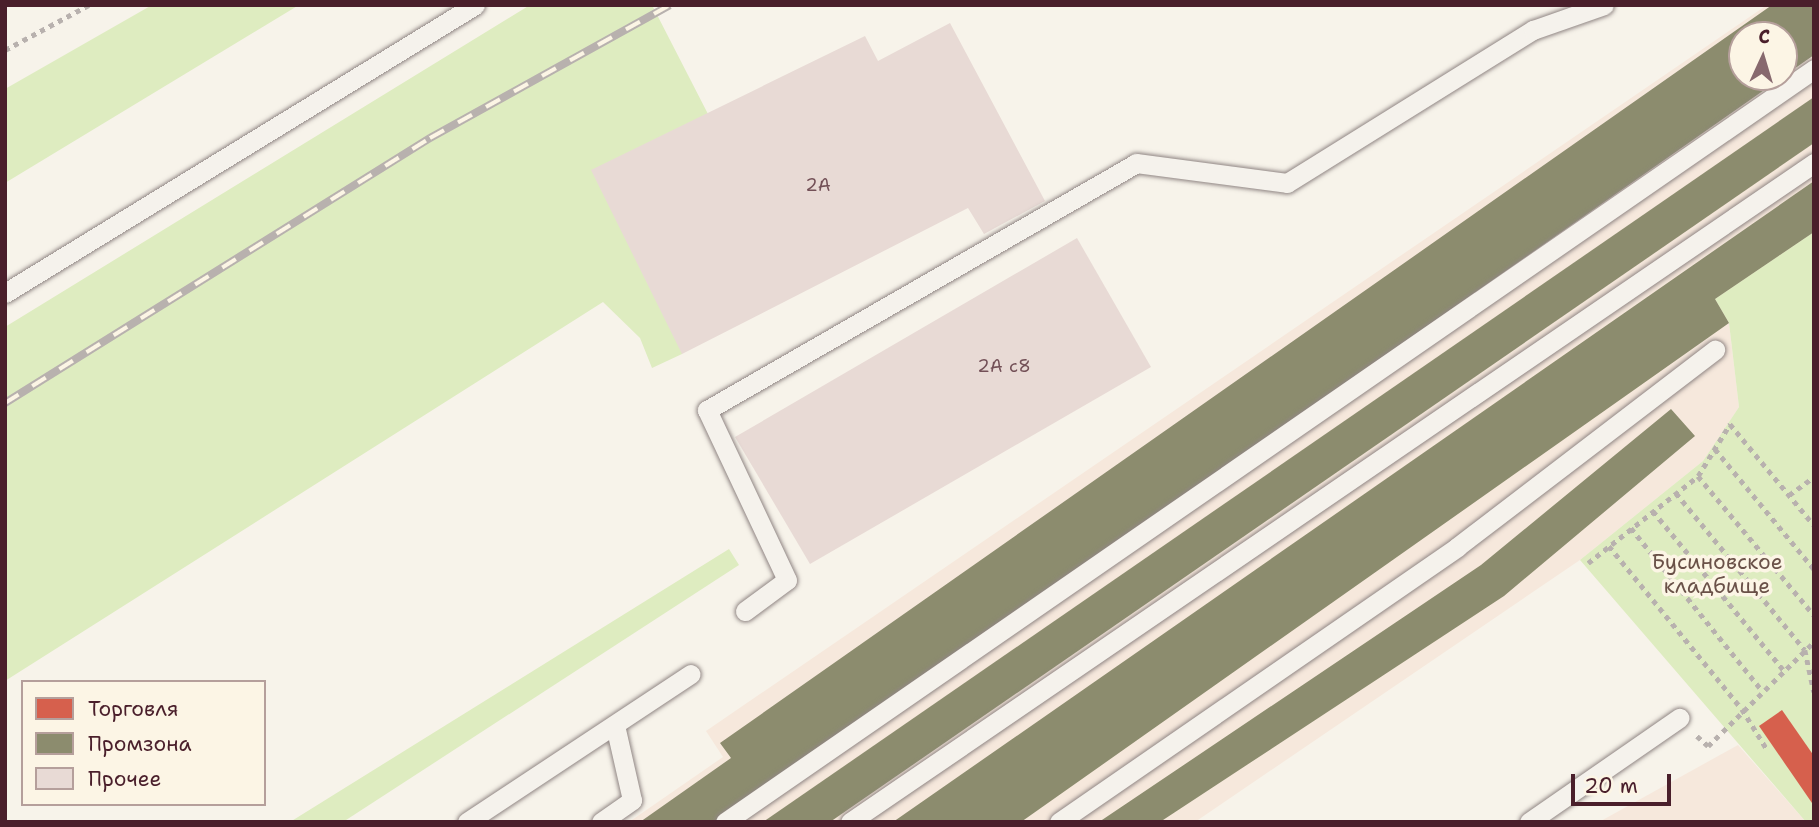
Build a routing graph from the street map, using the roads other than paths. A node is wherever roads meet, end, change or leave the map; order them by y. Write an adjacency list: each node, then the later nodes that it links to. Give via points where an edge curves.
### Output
1 (475, 5): 5 (lane)
2 (1604, 5): 7 (lane, via 1533,30 1287,183 1136,163 707,410 787,580)
3 (1814, 69): 13 (lane)
4 (1814, 163): 14 (lane)
5 (5, 293)
6 (1715, 351): 15 (lane, via 1457,547)
7 (745, 611)
8 (691, 674): 10 (lane)
9 (1679, 718): 16 (lane)
10 (615, 725): 11 (lane); 12 (lane, via 632,800)
11 (467, 822)
12 (601, 822)
13 (725, 822)
14 (850, 822)
15 (1059, 822)
16 (1529, 822)

